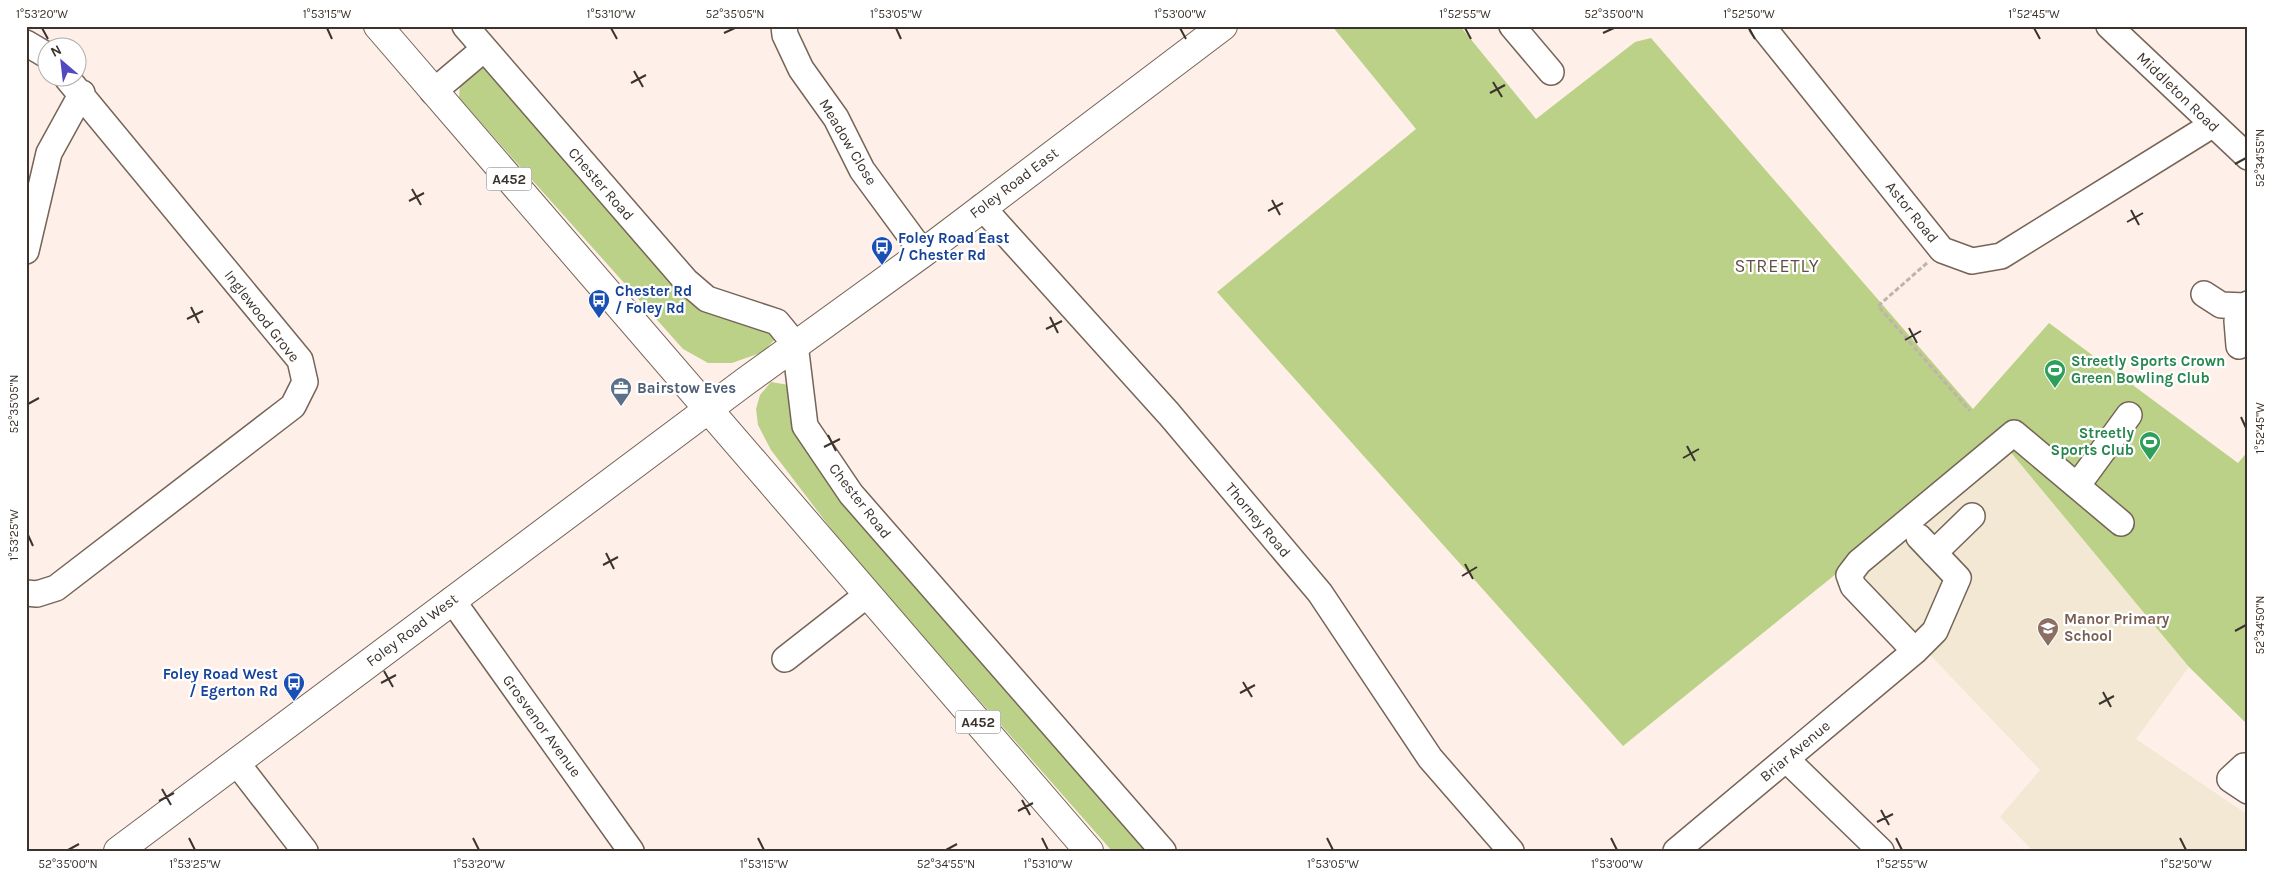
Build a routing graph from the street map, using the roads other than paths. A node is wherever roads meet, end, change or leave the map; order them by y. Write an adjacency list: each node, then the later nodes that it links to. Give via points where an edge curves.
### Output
1 (378, 26): 14 (main road, A452)
2 (465, 26): 9 (street, Chester Road)
3 (784, 26): 19 (street, Meadow Close, via 801,69 836,118 862,170)
4 (1223, 26): 17 (main road, Foley Road East)
5 (1512, 26): 11 (street)
6 (1762, 26): 15 (street, Astor Road, via 1942,250 1972,261 2001,256)
7 (2109, 26): 15 (street, Middleton Road)
8 (26, 43): 10 (street)
9 (484, 49): 14 (street); 22 (street, Chester Road, via 686,281 707,299 777,322)
10 (38, 50)
11 (1551, 72)
12 (74, 88): 18 (street, Inglewood Grove, via 49,152)
13 (77, 88): 29 (street, Inglewood Grove, via 300,360 305,382 293,406 64,582 37,594)
14 (433, 92): 24 (main road, A452)
15 (2212, 125): 16 (street, Middleton Road)
16 (2248, 157)
17 (982, 207): 19 (main road, Foley Road East); 43 (street, Thorney Road, via 1169,414 1320,593 1430,758)
18 (26, 251)
19 (923, 253): 22 (main road, Foley Road East)
20 (2204, 294): 21 (street, via 2221,305)
21 (2246, 305): 23 (street, via 2237,321)
22 (795, 344): 24 (main road, Foley Road East); 42 (street, Chester Road, via 805,426 851,494)
23 (2239, 346)
24 (707, 410): 30 (main road, A452); 31 (main road, Foley Road West)
25 (2130, 415): 26 (street)
26 (2077, 486): 28 (street); 32 (street, via 2014,433 1859,562 1850,575 1853,586)
27 (1972, 516): 32 (street, Briar Avenue, via 1927,545 1958,578 1935,631)
28 (2121, 522)
29 (26, 593)
30 (868, 594): 33 (street); 41 (main road, A452)
31 (452, 600): 35 (main road, Foley Road West); 40 (street, Grosvenor Avenue)
32 (1914, 651): 34 (street, Briar Avenue)
33 (785, 659)
34 (1786, 759): 44 (street, Briar Avenue); 45 (street)
35 (236, 762): 38 (main road, Foley Road West); 39 (street)
36 (2244, 766): 37 (street, via 2230,779)
37 (2248, 791)
38 (118, 851)
39 (305, 851)
40 (631, 851)
41 (1088, 851)
42 (1163, 851)
43 (1511, 851)
44 (1676, 851)
45 (1881, 851)

